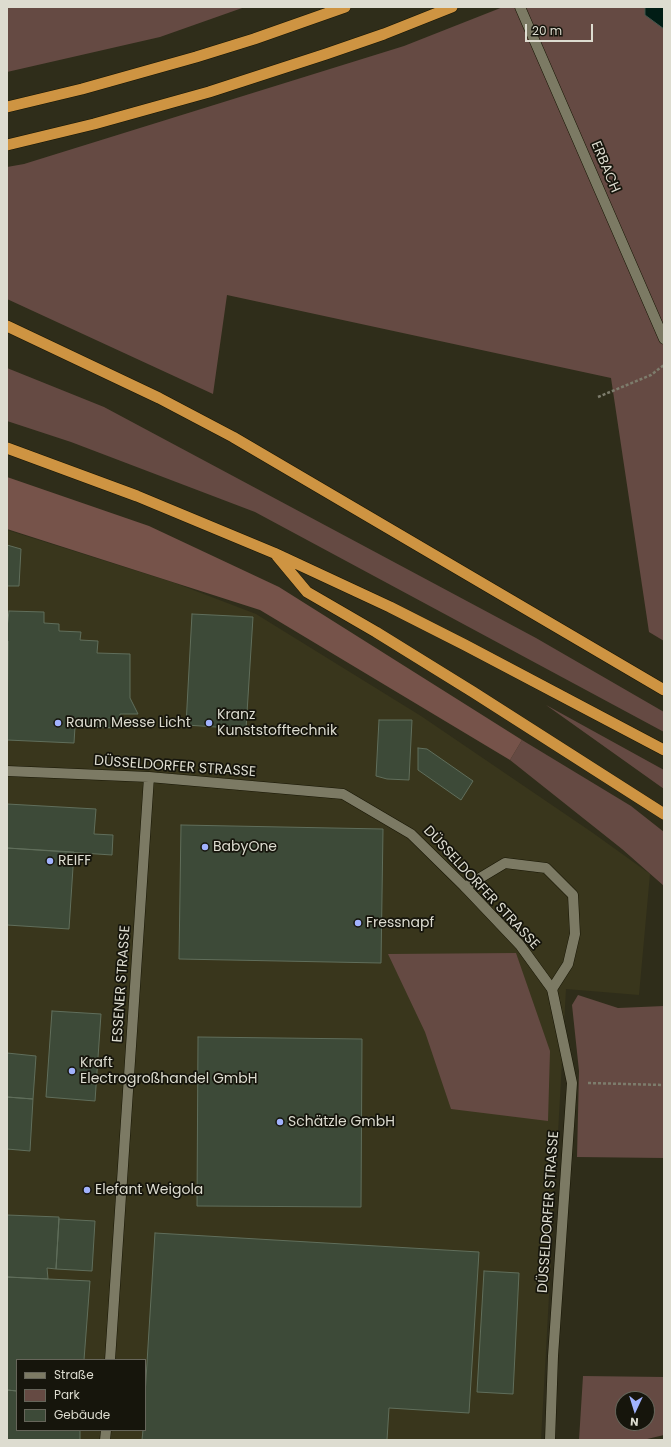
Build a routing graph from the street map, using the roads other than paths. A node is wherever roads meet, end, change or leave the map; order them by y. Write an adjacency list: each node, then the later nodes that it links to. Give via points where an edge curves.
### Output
1 (345, 7): 4 (highway, via 189,59)
2 (452, 7): 5 (highway, via 384,34 217,89 94,124)
3 (520, 7): 7 (street, ERBACH)
4 (7, 107)
5 (7, 145)
6 (7, 326): 10 (highway, via 159,398 233,437)
7 (664, 339)
8 (7, 448): 9 (highway, via 137,496)
9 (274, 553): 11 (highway, via 465,644); 14 (highway, via 307,592 376,632)
10 (664, 690)
11 (664, 750)
12 (7, 771): 13 (street, DÜSSELDORFER STRASSE)
13 (149, 777): 15 (street, DÜSSELDORFER STRASSE, via 343,794 411,834); 17 (street, ESSENER STRASSE)
14 (664, 814)
15 (465, 887): 16 (street, DÜSSELDORFER STRASSE, via 520,945); 16 (street, via 505,863 546,868 573,895 575,934 568,964)
16 (552, 989): 18 (street, DÜSSELDORFER STRASSE, via 572,1083 553,1356)
17 (110, 1359)
18 (550, 1440)

